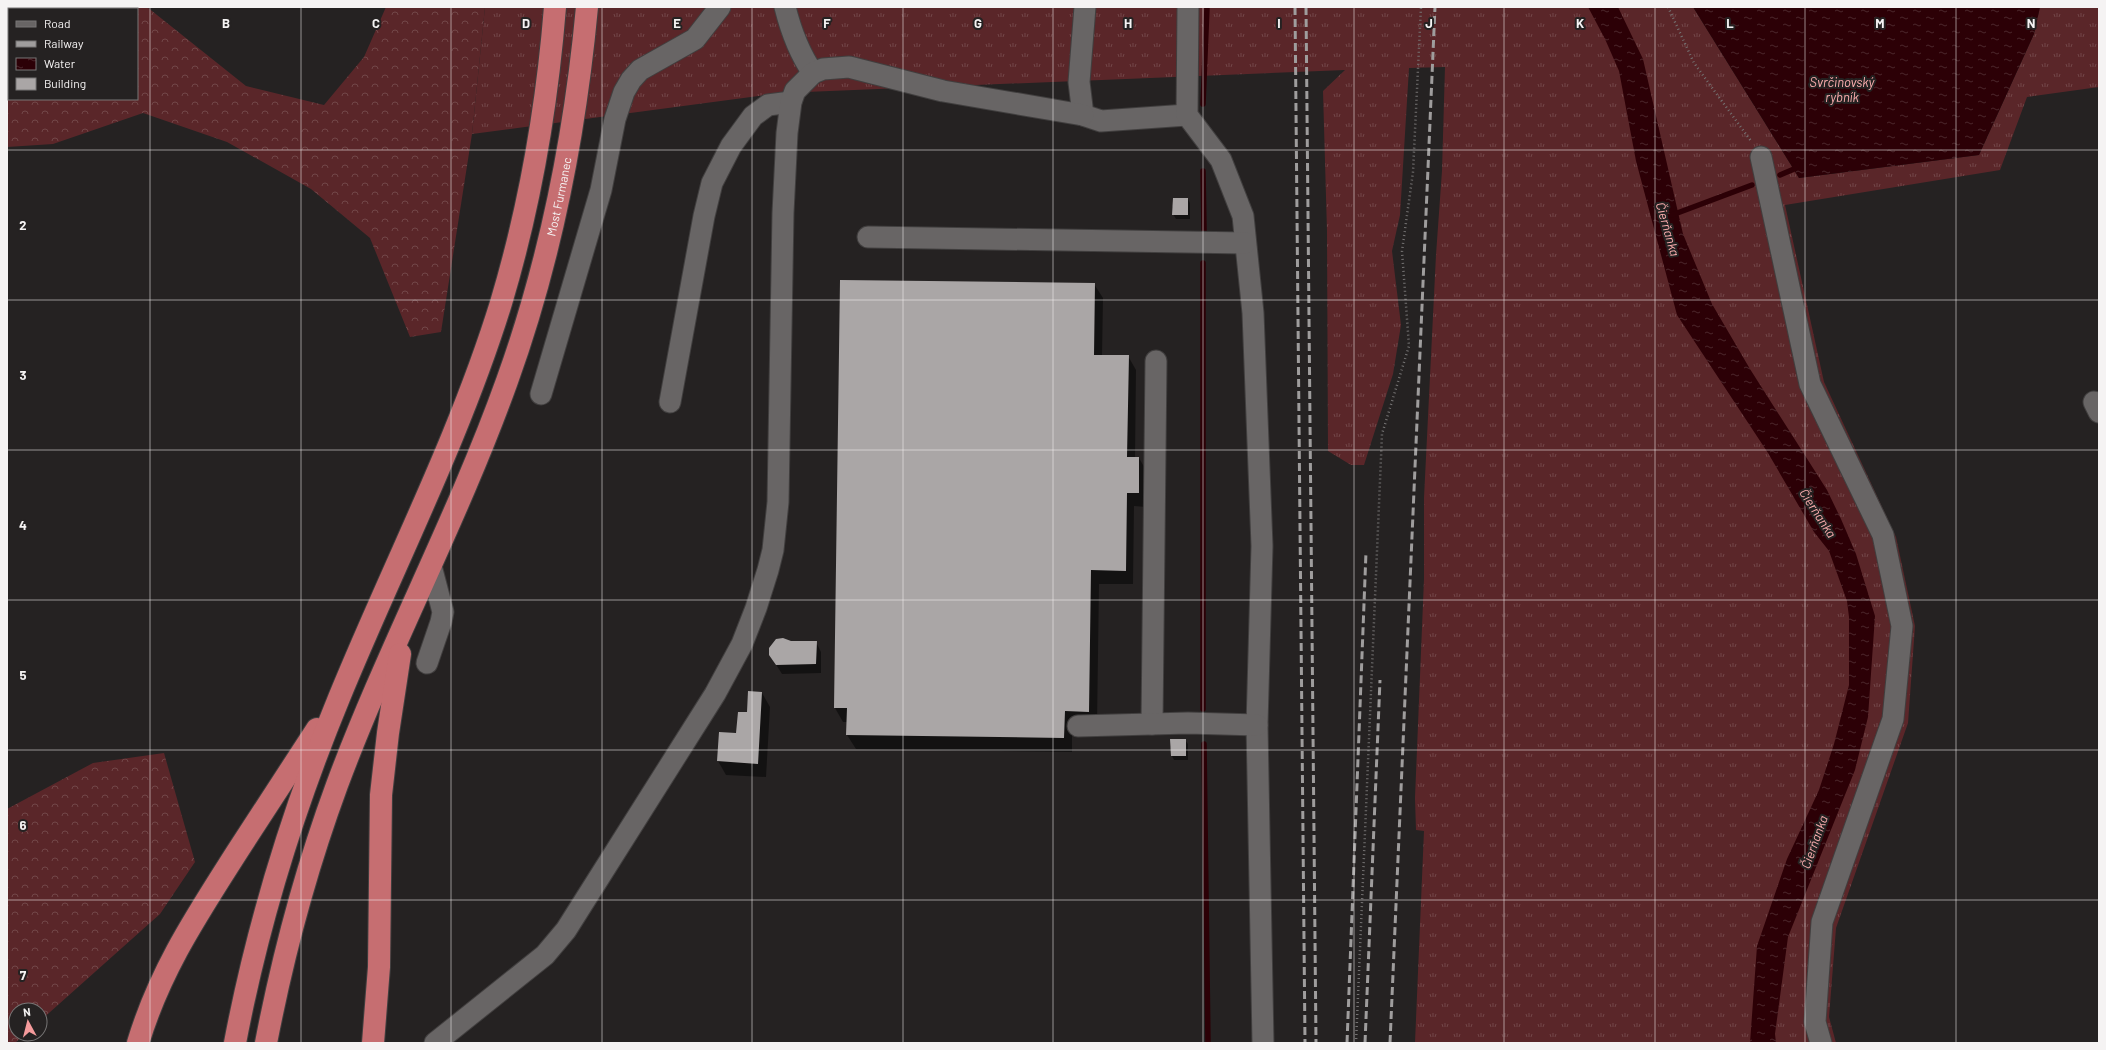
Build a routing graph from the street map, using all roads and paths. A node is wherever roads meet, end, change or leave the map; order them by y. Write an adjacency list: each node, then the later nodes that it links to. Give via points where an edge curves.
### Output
1 (555, 7): 22 (highway, via 550,75 536,158 517,244 500,304 472,386 435,478)
2 (587, 7): 19 (highway, Most Furmanec, via 580,81 567,163 548,251 507,381)
3 (720, 7): 17 (street, via 695,39 640,70 624,92 615,119 602,190)
4 (785, 7): 9 (street, via 802,58)
5 (1085, 7): 11 (street, via 1079,82)
6 (1188, 7): 12 (street)
7 (1421, 7): 32 (path, via 1413,172 1402,251 1409,346 1382,434)
8 (1668, 7): 13 (path, via 1694,63)
9 (813, 73): 10 (street, via 795,91); 11 (street, via 823,69 849,67 943,90)
10 (791, 102): 18 (street, via 768,105 753,116 731,146 712,183); 30 (street, via 783,213 778,502 773,550 763,589 734,659 696,727 566,930 545,955)
11 (1083, 115): 12 (street, via 1101,121)
12 (1187, 115): 15 (street, via 1221,160 1243,216)
13 (1761, 156): 33 (street, via 1810,384 1883,535 1902,626 1893,719 1822,922 1815,1022)
14 (868, 237): 15 (street)
15 (1246, 243): 25 (street, via 1253,313 1262,546)
16 (1156, 362): 23 (street)
17 (541, 394)
18 (670, 402)
19 (431, 566): 20 (highway, Most Furmanec); 21 (street, via 443,612)
20 (406, 619): 28 (highway, via 338,783 298,904); 29 (highway, via 381,795 379,966)
21 (427, 663)
22 (339, 697): 26 (highway, via 269,800 194,919 153,996); 27 (highway, via 277,867 254,948)
23 (1152, 724): 24 (street); 25 (street)
24 (1078, 726)
25 (1257, 726): 31 (street)
26 (138, 1043)
27 (235, 1043)
28 (266, 1043)
29 (373, 1043)
30 (435, 1043)
31 (1263, 1043)
32 (1356, 1043)
33 (1821, 1043)

